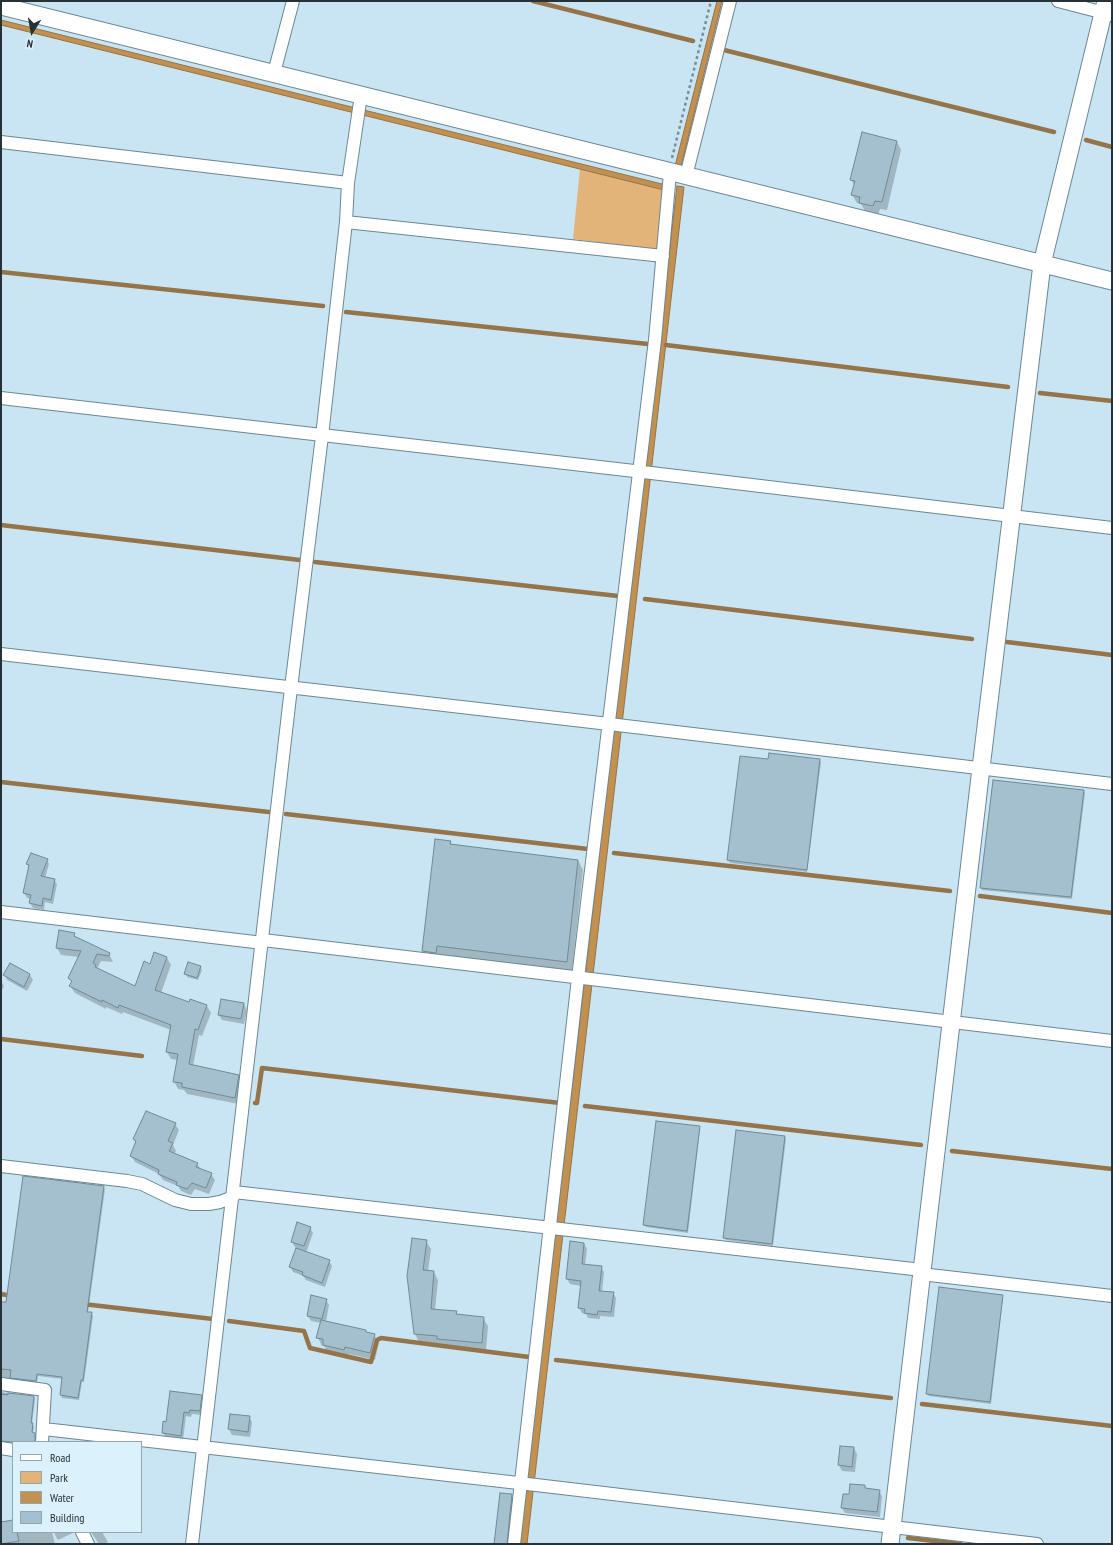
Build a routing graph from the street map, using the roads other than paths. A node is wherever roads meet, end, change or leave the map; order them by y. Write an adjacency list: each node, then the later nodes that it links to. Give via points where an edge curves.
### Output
1 (293, 1): 6 (street)
2 (730, 1): 9 (street)
3 (1058, 1): 5 (street)
4 (1, 6): 6 (street)
5 (1107, 9): 13 (street)
6 (274, 73): 7 (street)
7 (361, 100): 9 (street); 10 (street)
8 (1, 142): 10 (street)
9 (675, 174): 12 (street); 13 (street)
10 (348, 183): 11 (street)
11 (346, 222): 12 (street); 16 (street)
12 (662, 256): 17 (street)
13 (1042, 264): 14 (street); 18 (street)
14 (1112, 281)
15 (1, 398): 16 (street)
16 (322, 436): 17 (street); 21 (street)
17 (644, 472): 18 (street); 22 (street)
18 (1012, 516): 19 (street); 23 (street)
19 (1112, 528)
20 (1, 654): 21 (street)
21 (291, 688): 22 (street); 26 (street)
22 (616, 724): 23 (street); 27 (street)
23 (981, 768): 24 (street); 28 (street)
24 (1112, 784)
25 (1, 912): 26 (street)
26 (263, 941): 27 (street); 31 (street)
27 (585, 979): 28 (street); 32 (street)
28 (951, 1022): 29 (street); 33 (street)
29 (1112, 1041)
30 (1, 1166): 31 (street, via 127,1181 142,1184 174,1200 191,1204 214,1203)
31 (233, 1194): 32 (street); 38 (street)
32 (557, 1228): 33 (street); 41 (street)
33 (922, 1272): 34 (street); 42 (street)
34 (1112, 1296)
35 (1, 1384): 36 (street, via 45,1390)
36 (44, 1429): 37 (street); 38 (street)
37 (42, 1441)
38 (204, 1447): 41 (street); 45 (street)
39 (1, 1448): 40 (street)
40 (12, 1450)
41 (527, 1484): 42 (street); 46 (street)
42 (892, 1527): 47 (street); 48 (street)
43 (82, 1533): 44 (street)
44 (88, 1544)
45 (192, 1544)
46 (514, 1544)
47 (890, 1544)
48 (1037, 1544)

